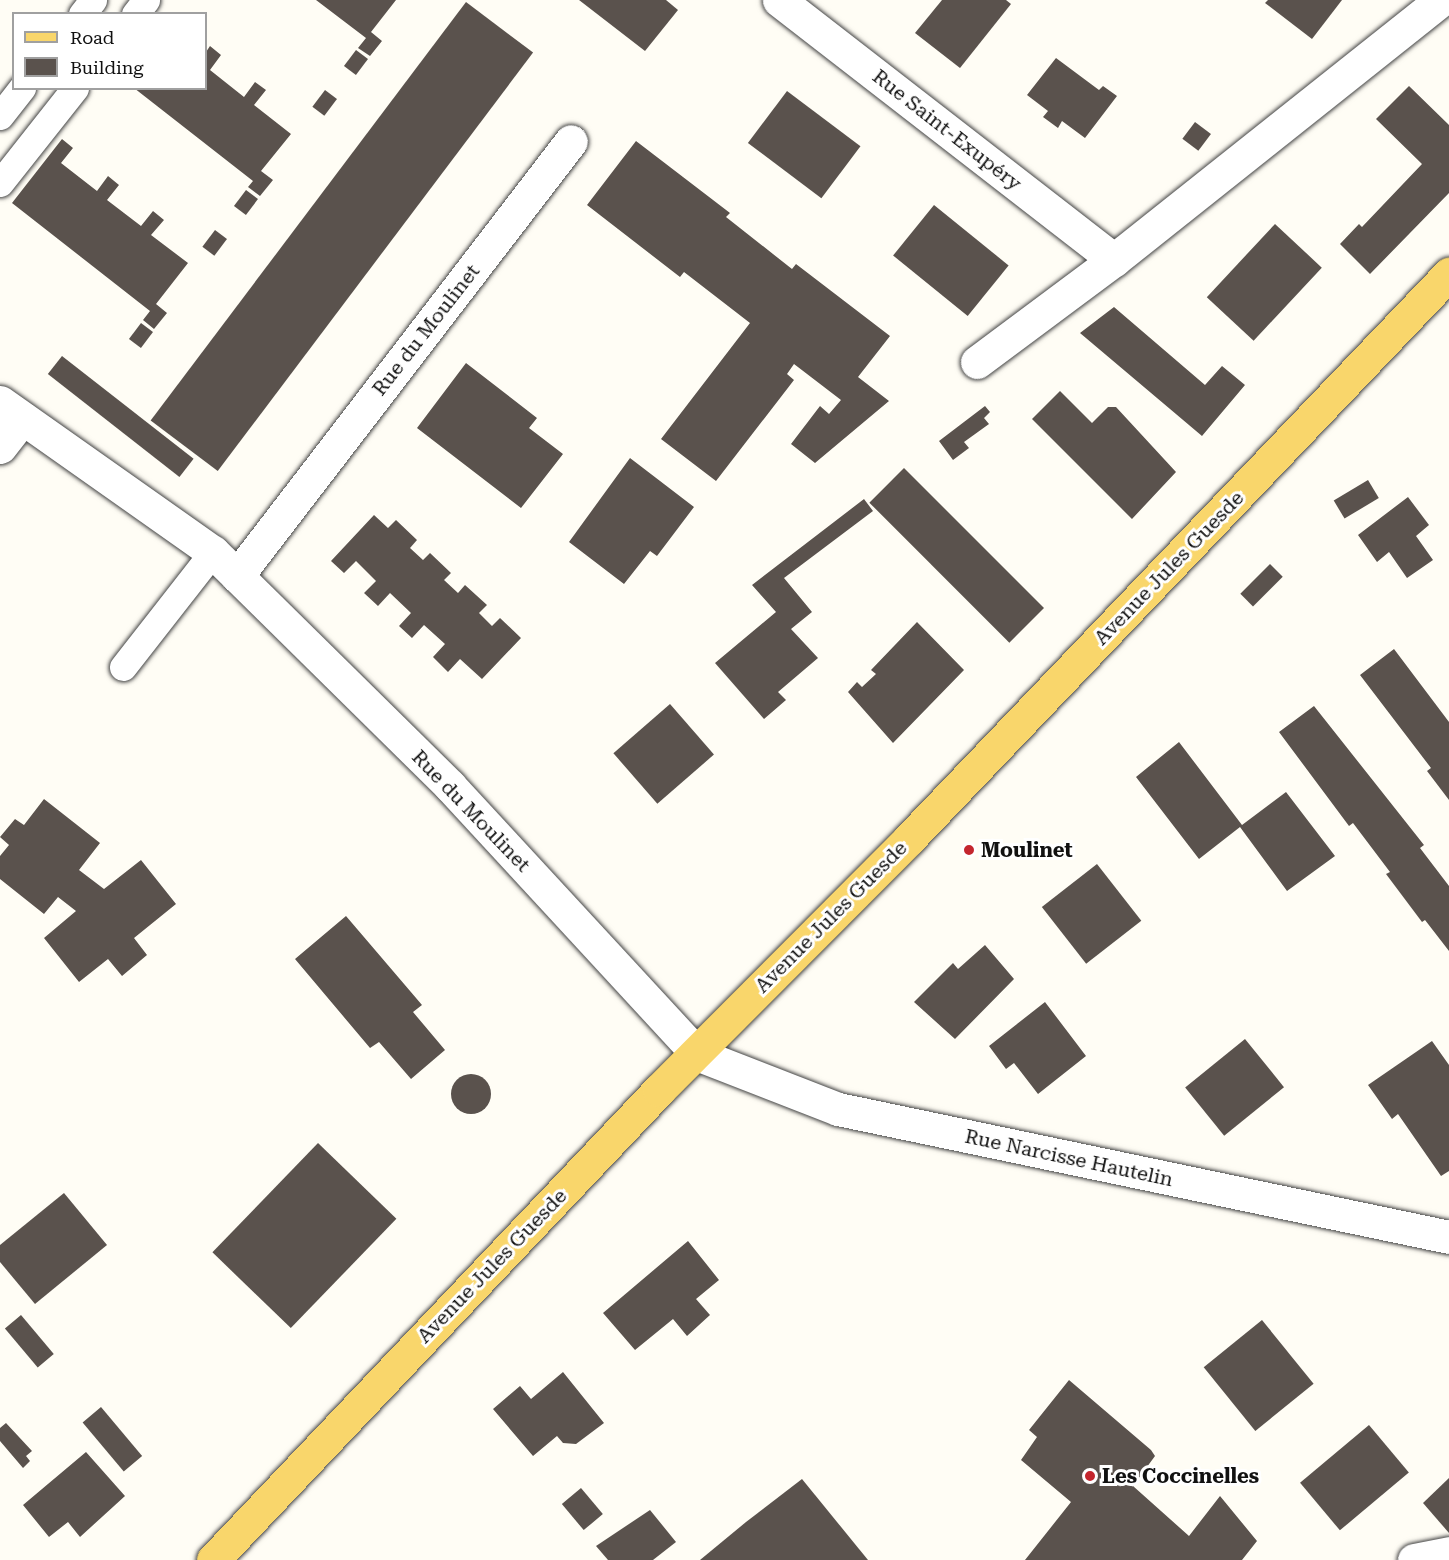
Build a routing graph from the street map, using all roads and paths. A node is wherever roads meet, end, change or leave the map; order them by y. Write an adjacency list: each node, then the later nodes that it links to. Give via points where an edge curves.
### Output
1 (93, 0): 5 (lane)
2 (146, 0): 6 (lane)
3 (780, 0): 12 (street, Rue Saint-Exupéry)
4 (1441, 0): 12 (street)
5 (84, 12)
6 (137, 12)
7 (20, 90): 9 (lane)
8 (73, 90): 11 (lane)
9 (0, 116)
10 (571, 141): 18 (street, Rue du Moulinet)
11 (0, 183)
12 (1114, 260): 14 (street)
13 (1449, 274): 20 (main road, Avenue Jules Guesde, via 918,830)
14 (977, 362)
15 (11, 411): 16 (street, Rue du Moulinet); 17 (street, Rue du Moulinet)
16 (0, 447)
17 (213, 552): 18 (street, Rue du Moulinet); 19 (lane)
18 (237, 576): 20 (street, Rue du Moulinet, via 450,786)
19 (123, 667)
20 (697, 1054): 21 (street, Rue Narcisse Hautelin, via 838,1109); 23 (main road, Avenue Jules Guesde)
21 (1449, 1237)
22 (1449, 1553): 24 (street)
23 (213, 1560)
24 (1414, 1560)

